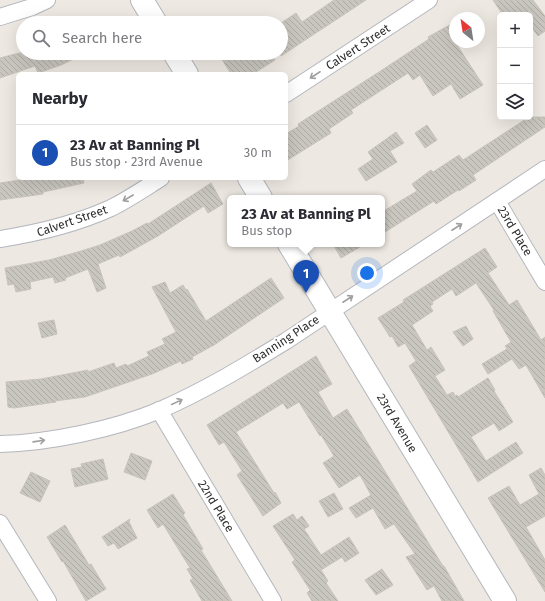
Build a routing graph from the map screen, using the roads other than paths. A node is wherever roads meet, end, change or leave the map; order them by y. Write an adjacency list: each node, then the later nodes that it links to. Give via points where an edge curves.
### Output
1 (47, 0): 5 (street)
2 (142, 0): 4 (street)
3 (429, 0): 8 (street, Calvert Street, one-way to 8)
4 (152, 16)
5 (0, 17)
6 (178, 60): 7 (street)
7 (186, 72)
8 (288, 93)
9 (545, 169): 13 (street, Banning Place)
10 (158, 180): 14 (street, Calvert Street, one-way to 14, via 112,207 84,219 31,235)
11 (250, 180): 12 (street)
12 (259, 195)
13 (497, 201): 16 (street, 23rd Place); 17 (street, Banning Place, one-way to 13)
14 (0, 239)
15 (291, 247): 17 (street, 23rd Avenue)
16 (545, 282)
17 (329, 311): 18 (street, Banning Place, one-way to 17, via 245,366); 23 (street, 23rd Avenue)
18 (159, 410): 19 (street, Banning Place, one-way to 18, via 39,441 99,429); 22 (street, 22nd Place)
19 (0, 444)
20 (0, 523): 21 (street)
21 (48, 601)
22 (273, 601)
23 (505, 601)

